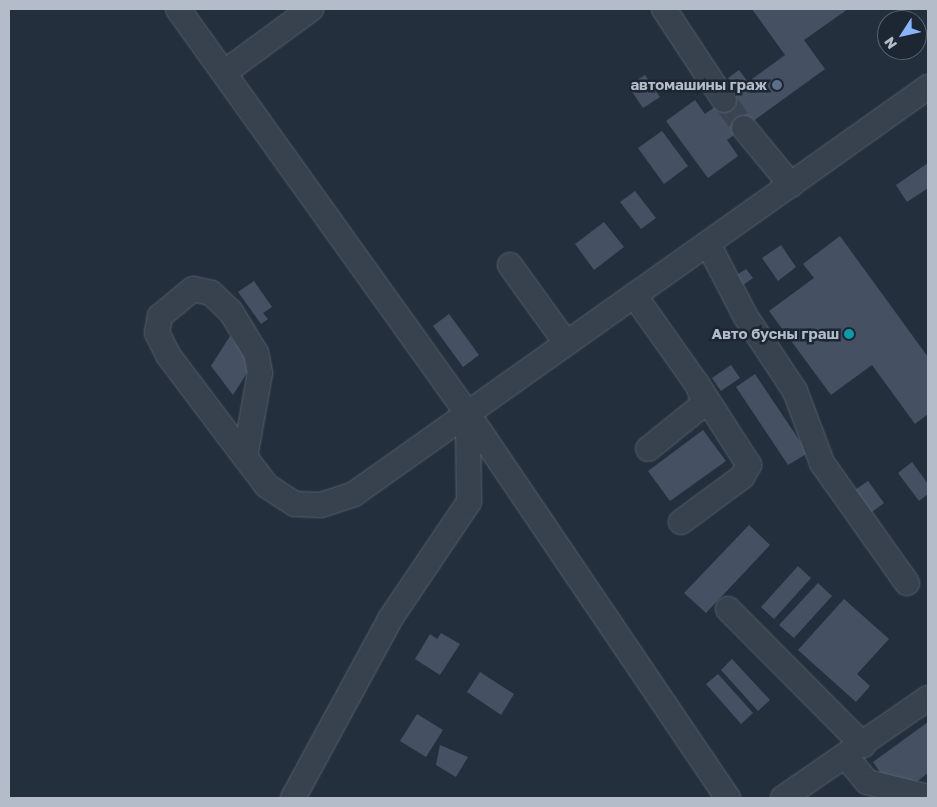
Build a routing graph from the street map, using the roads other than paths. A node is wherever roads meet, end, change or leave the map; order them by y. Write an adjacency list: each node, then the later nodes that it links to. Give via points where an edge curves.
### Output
1 (178, 9): 4 (street)
2 (311, 9): 4 (street)
3 (664, 9): 6 (street)
4 (225, 72): 14 (street)
5 (927, 91): 8 (street)
6 (724, 100)
7 (744, 128): 8 (street)
8 (791, 185): 9 (street)
9 (708, 244): 11 (street); 18 (street, via 746,317 795,391 822,463)
10 (510, 265): 12 (street)
11 (634, 295): 12 (street); 13 (street)
12 (566, 344): 14 (street)
13 (697, 384): 15 (street, via 705,403 699,411); 17 (street, via 749,465 742,477)
14 (468, 414): 16 (street, via 354,494 322,505 295,504 268,486); 23 (street, via 469,502 390,619); 24 (street)
15 (648, 449)
16 (245, 458): 16 (street, via 168,355 157,333 160,316 193,288 211,293 231,312 256,353 260,373)
17 (681, 522)
18 (907, 583)
19 (728, 610): 21 (street)
20 (928, 698): 21 (street)
21 (855, 751): 22 (street, via 867,782); 25 (street)
22 (928, 797)
23 (293, 798)
24 (728, 798)
25 (783, 798)

